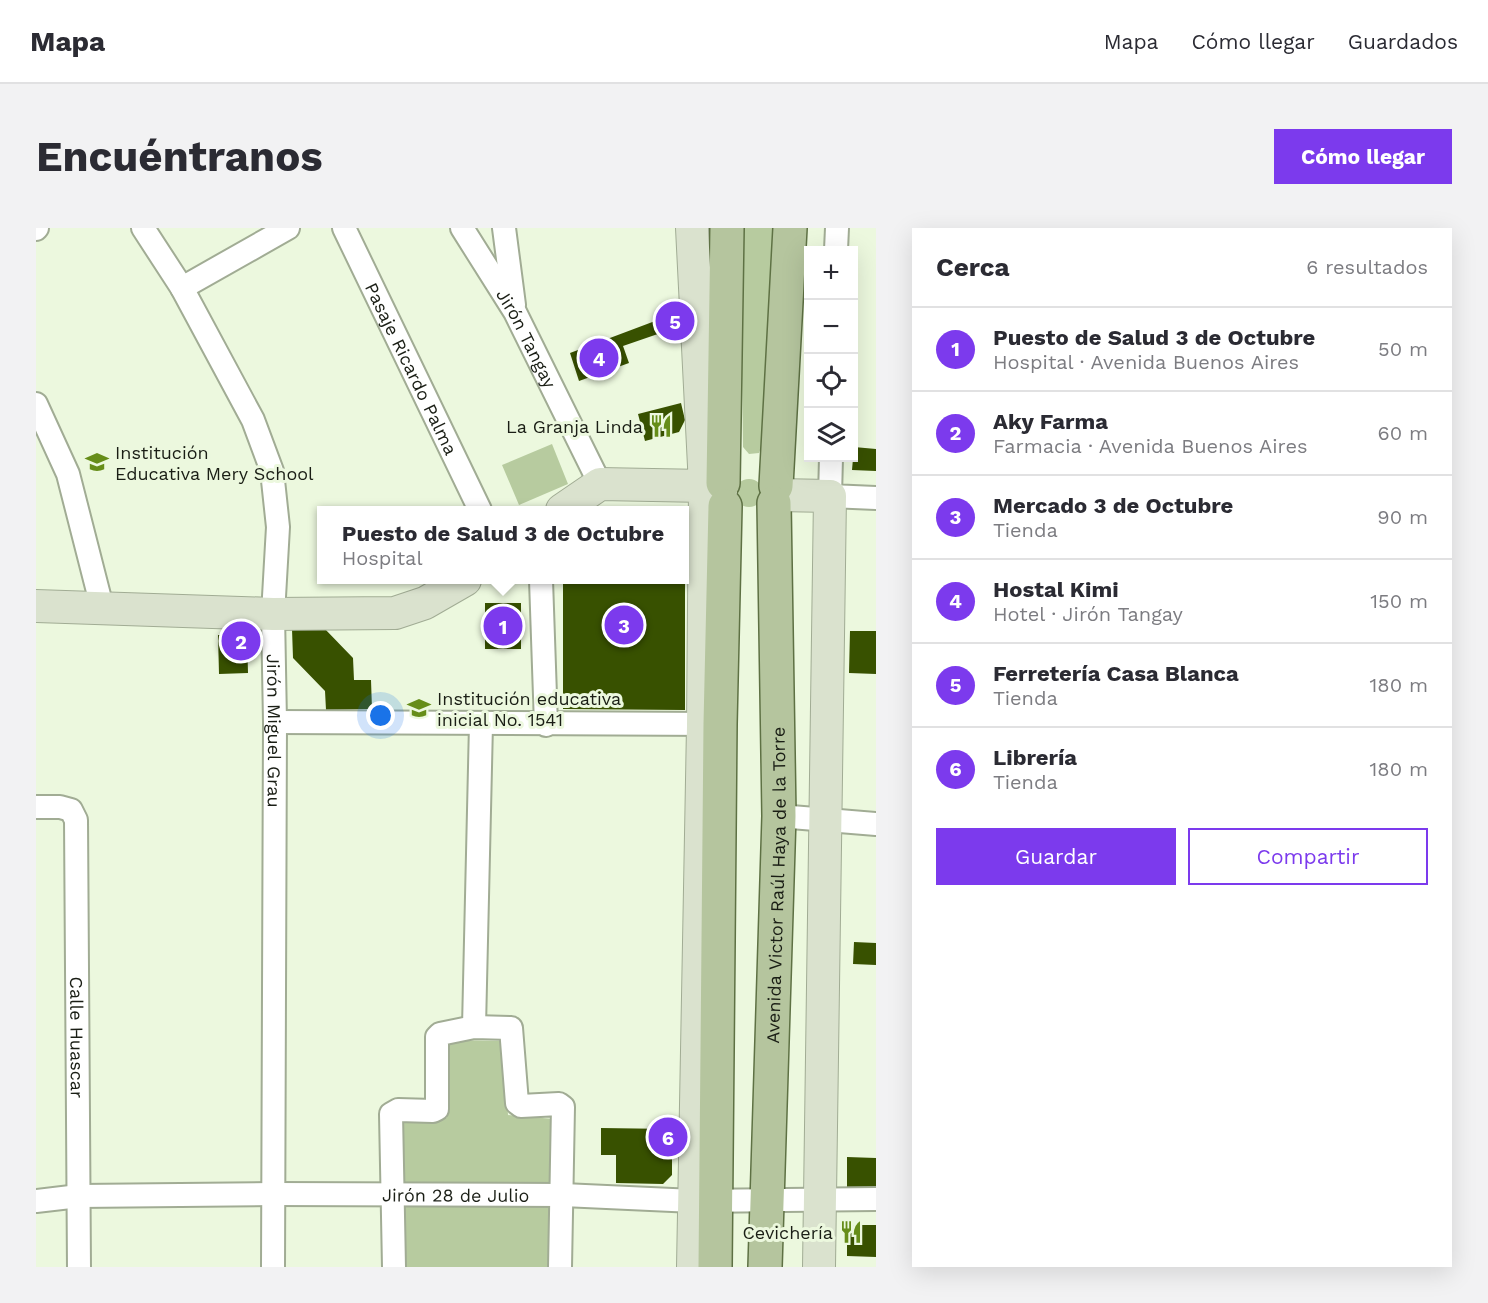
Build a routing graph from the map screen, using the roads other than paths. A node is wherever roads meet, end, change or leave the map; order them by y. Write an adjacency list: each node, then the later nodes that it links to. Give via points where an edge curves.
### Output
1 (143, 228): 11 (street, Jirón Miguel Grau)
2 (288, 228): 11 (street)
3 (344, 228): 20 (street, Pasaje Ricardo Palma)
4 (462, 228): 12 (street, Jirón Tangay)
5 (504, 228): 12 (street)
6 (692, 228): 16 (street)
7 (727, 228): 16 (main road)
8 (790, 228): 17 (main road, Avenida Victor Raúl Haya de la Torre)
9 (837, 228): 10 (street)
10 (836, 246)
11 (182, 288): 26 (street, Jirón Miguel Grau, via 254,420 272,471 278,527)
12 (515, 312): 15 (street, Jirón Tangay)
13 (36, 404): 25 (street, via 68,474)
14 (831, 462): 18 (street)
15 (600, 484): 16 (street); 21 (street)
16 (718, 491): 17 (main road, via 730,513 746,520 763,517); 17 (main road, via 736,468 755,465 764,470); 30 (main road)
17 (776, 495): 18 (street); 32 (main road, Avenida Victor Raúl Haya de la Torre)
18 (831, 496): 19 (street); 33 (street)
19 (876, 498)
20 (478, 506)
21 (568, 506)
22 (457, 584): 26 (street, via 425,603 395,613)
23 (541, 584): 29 (street)
24 (36, 606): 25 (street)
25 (102, 607): 26 (street)
26 (273, 614): 27 (street, Jirón Miguel Grau)
27 (275, 722): 28 (street); 36 (street, Jirón Miguel Grau)
28 (481, 724): 29 (street); 35 (street)
29 (546, 725): 30 (street)
30 (711, 725): 43 (main road)
31 (36, 807): 38 (street, Calle Huascar, via 71,810 76,820)
32 (778, 816): 33 (street); 44 (main road, Avenida Victor Raúl Haya de la Torre)
33 (827, 821): 34 (street); 40 (street)
34 (876, 824)
35 (474, 1026): 37 (street, via 512,1028 517,1102 521,1106 563,1107); 39 (street, via 437,1037 437,1109 398,1110 391,1114)
36 (272, 1194): 38 (street, Jirón 28 de Julio); 39 (street, Jirón 28 de Julio); 46 (street, Jirón Miguel Grau)
37 (562, 1195): 39 (street, Jirón 28 de Julio); 43 (street, Jirón 28 de Julio); 48 (street)
38 (79, 1196): 42 (street, Jirón 28 de Julio); 45 (street, Calle Huascar)
39 (393, 1196): 47 (street)
40 (820, 1199): 41 (street, Jirón 28 de Julio); 44 (street, Jirón 28 de Julio); 52 (street)
41 (876, 1199)
42 (36, 1201)
43 (705, 1201): 44 (street, Jirón 28 de Julio); 49 (street); 50 (main road)
44 (765, 1201): 51 (main road, Avenida Victor Raúl Haya de la Torre)
45 (79, 1267)
46 (273, 1267)
47 (394, 1267)
48 (560, 1267)
49 (693, 1267)
50 (715, 1267)
51 (765, 1267)
52 (819, 1267)

